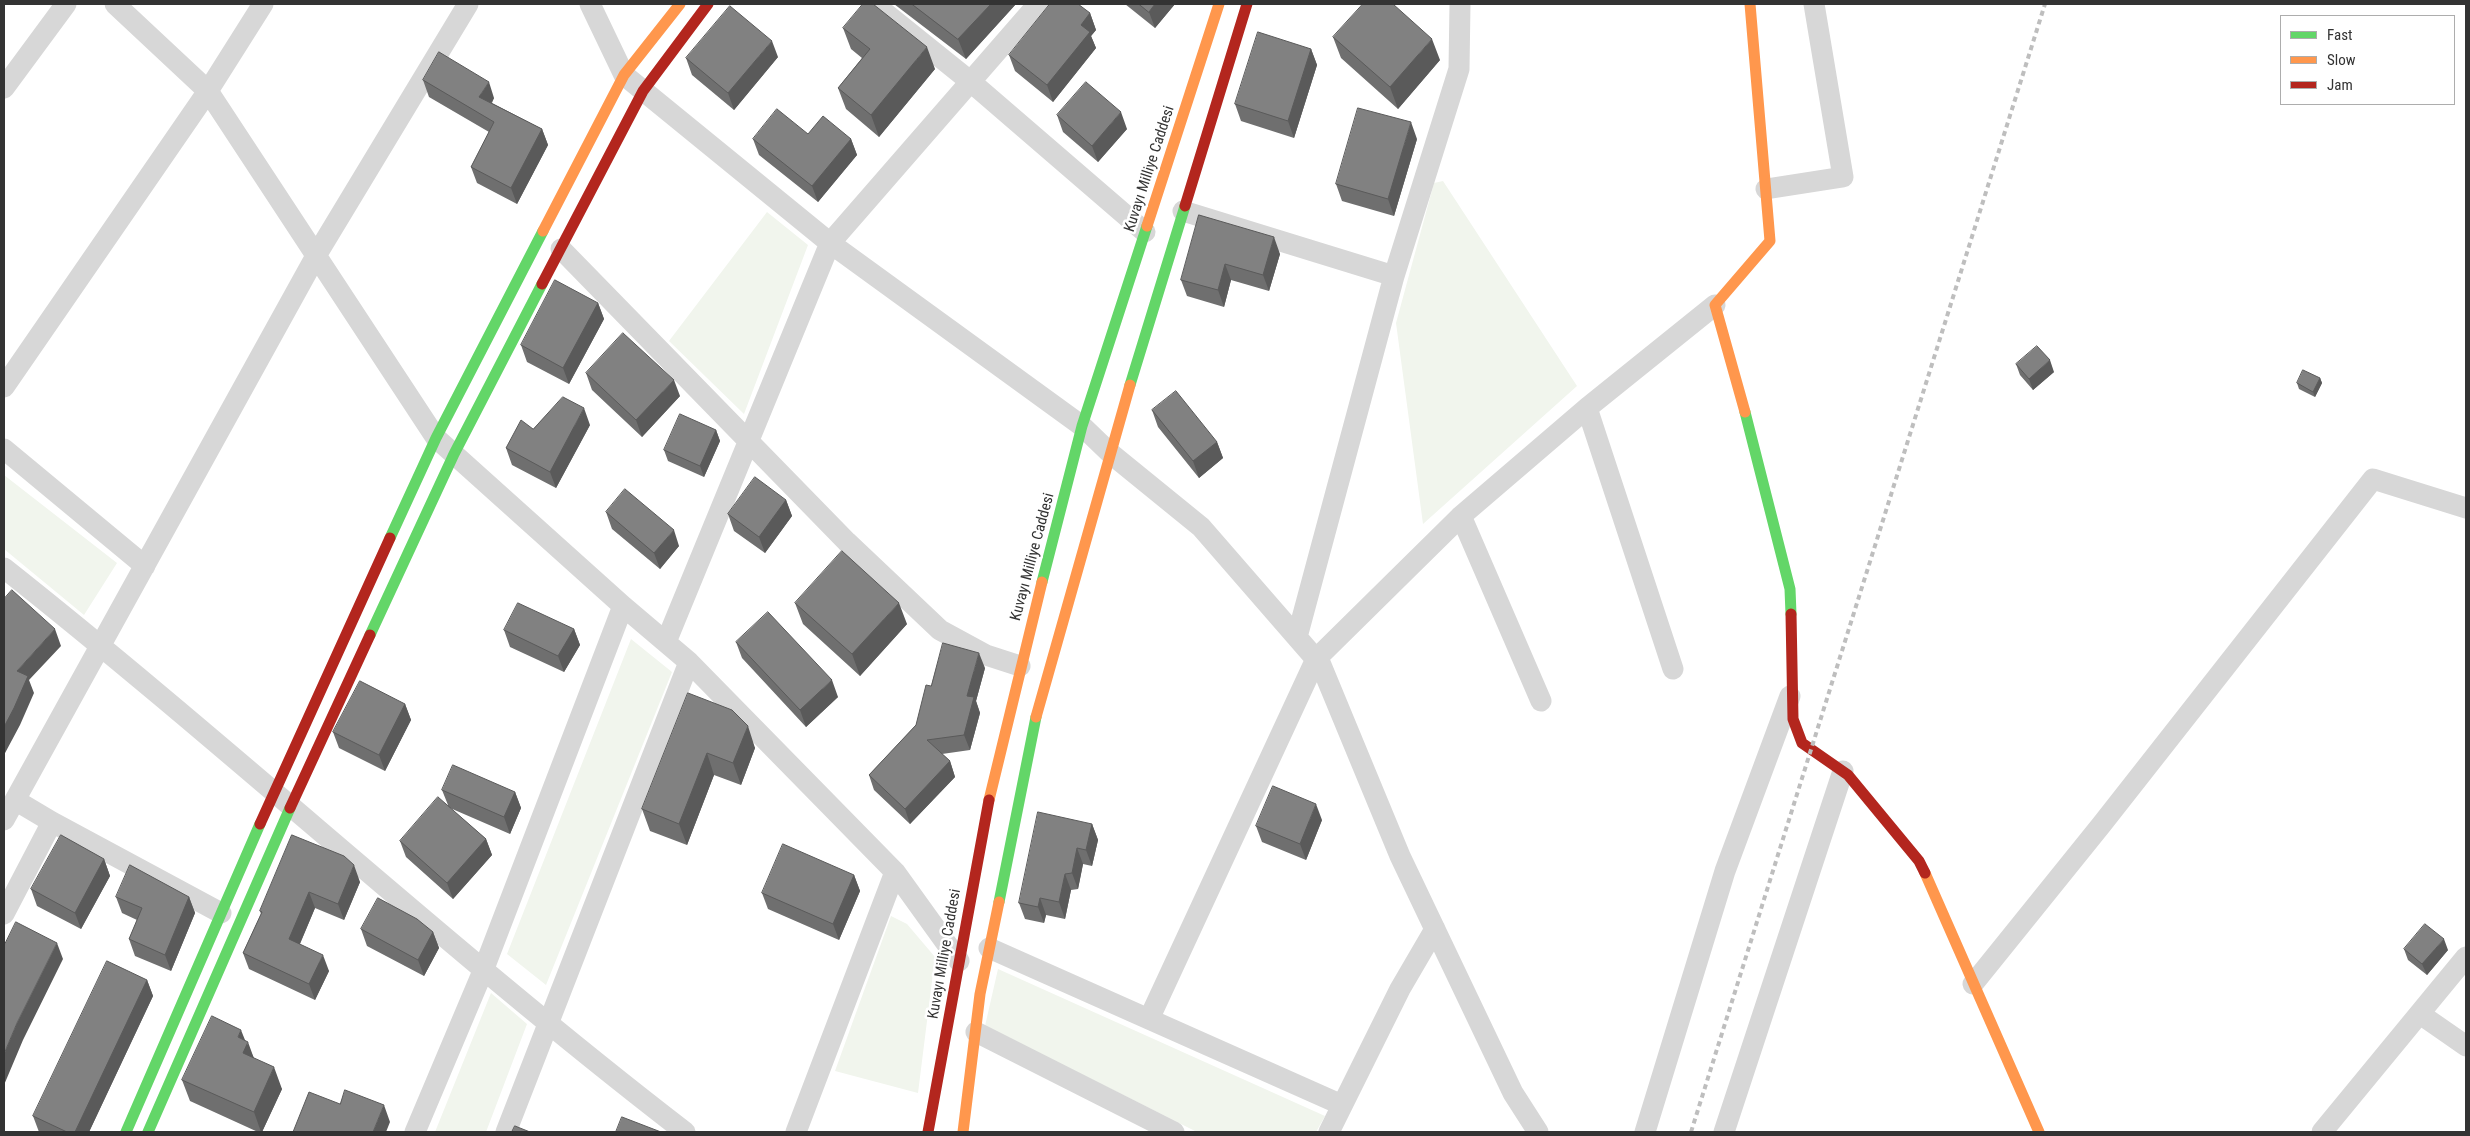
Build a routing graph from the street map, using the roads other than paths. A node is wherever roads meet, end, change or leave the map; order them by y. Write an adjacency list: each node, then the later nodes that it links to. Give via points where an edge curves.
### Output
1 (66, 4): 17 (street)
2 (115, 4): 18 (street)
3 (263, 4): 18 (street)
4 (468, 4): 25 (street)
5 (590, 4): 15 (street)
6 (680, 4): 15 (street)
7 (708, 4): 19 (street)
8 (874, 4): 16 (street)
9 (1038, 4): 16 (street)
10 (1219, 4): 22 (street, Kuvayı Milliye Caddesi)
11 (1247, 4): 21 (street)
12 (1460, 4): 26 (street, via 1459,69)
13 (1750, 4): 20 (street)
14 (1814, 4): 20 (street, via 1843,177)
15 (624, 76): 19 (street); 31 (street)
16 (971, 82): 22 (street); 23 (street)
17 (4, 88)
18 (208, 91): 25 (street); 28 (street)
19 (643, 91): 23 (street); 24 (street)
20 (1766, 189): 27 (street, via 1770,241)
21 (1183, 212): 26 (street); 34 (street)
22 (1145, 232): 30 (street, Kuvayı Milliye Caddesi)
23 (830, 243): 30 (street); 32 (street)
24 (561, 249): 32 (street); 35 (street)
25 (316, 254): 31 (street); 38 (street)
26 (1394, 276): 41 (street)
27 (1715, 305): 29 (street); 48 (street, via 1790,589)
28 (4, 387)
29 (1587, 408): 37 (street); 47 (street)
30 (1082, 426): 34 (street); 46 (street, Kuvayı Milliye Caddesi)
31 (436, 438): 35 (street); 51 (street)
32 (750, 442): 42 (street); 46 (street, via 846,542 940,630 986,655)
33 (4, 449): 38 (street)
34 (1110, 453): 41 (street, via 1201,527); 60 (street, via 1036,718)
35 (454, 454): 40 (street); 53 (street)
36 (2466, 508): 64 (street, via 2373,479)
37 (1461, 516): 44 (street); 49 (street)
38 (145, 566): 43 (street)
39 (4, 568): 43 (street)
40 (623, 606): 42 (street); 63 (street)
41 (1297, 637): 44 (street)
42 (666, 642): 45 (street)
43 (100, 644): 51 (street); 52 (street)
44 (1316, 659): 59 (street, via 1321,664 1400,856); 66 (street)
45 (688, 662): 56 (street); 67 (street)
46 (1020, 666): 62 (street, Kuvayı Milliye Caddesi, via 984,821)
47 (1673, 669)
48 (1791, 692): 50 (street, via 1793,719 1802,744); 82 (street, via 1725,871)
49 (1541, 701)
50 (1843, 771): 64 (street, via 1919,861); 83 (street)
51 (274, 793): 53 (street); 57 (street)
52 (15, 800): 54 (street); 55 (street)
53 (291, 807): 63 (street); 72 (street)
54 (4, 820)
55 (52, 822): 57 (street); 58 (street)
56 (895, 872): 62 (street); 76 (street)
57 (221, 913): 71 (street)
58 (4, 914)
59 (1435, 929): 70 (street, via 1400,989); 81 (street, via 1513,1093)
60 (989, 948): 66 (street); 68 (street)
61 (2466, 957): 65 (street)
62 (959, 960): 77 (street, Kuvayı Milliye Caddesi)
63 (482, 971): 67 (street); 73 (street)
64 (1973, 984): 84 (street)
65 (2420, 1014): 69 (street); 85 (street)
66 (1149, 1019): 70 (street)
67 (550, 1023): 74 (street); 75 (street)
68 (976, 1032): 78 (street); 79 (street)
69 (2466, 1046)
70 (1342, 1105): 80 (street)
71 (126, 1132)
72 (148, 1132)
73 (415, 1132)
74 (506, 1132)
75 (685, 1132)
76 (796, 1132)
77 (928, 1132)
78 (963, 1132)
79 (1174, 1132)
80 (1329, 1132)
81 (1538, 1132)
82 (1646, 1132)
83 (1724, 1132)
84 (2039, 1132)
85 (2322, 1132)

